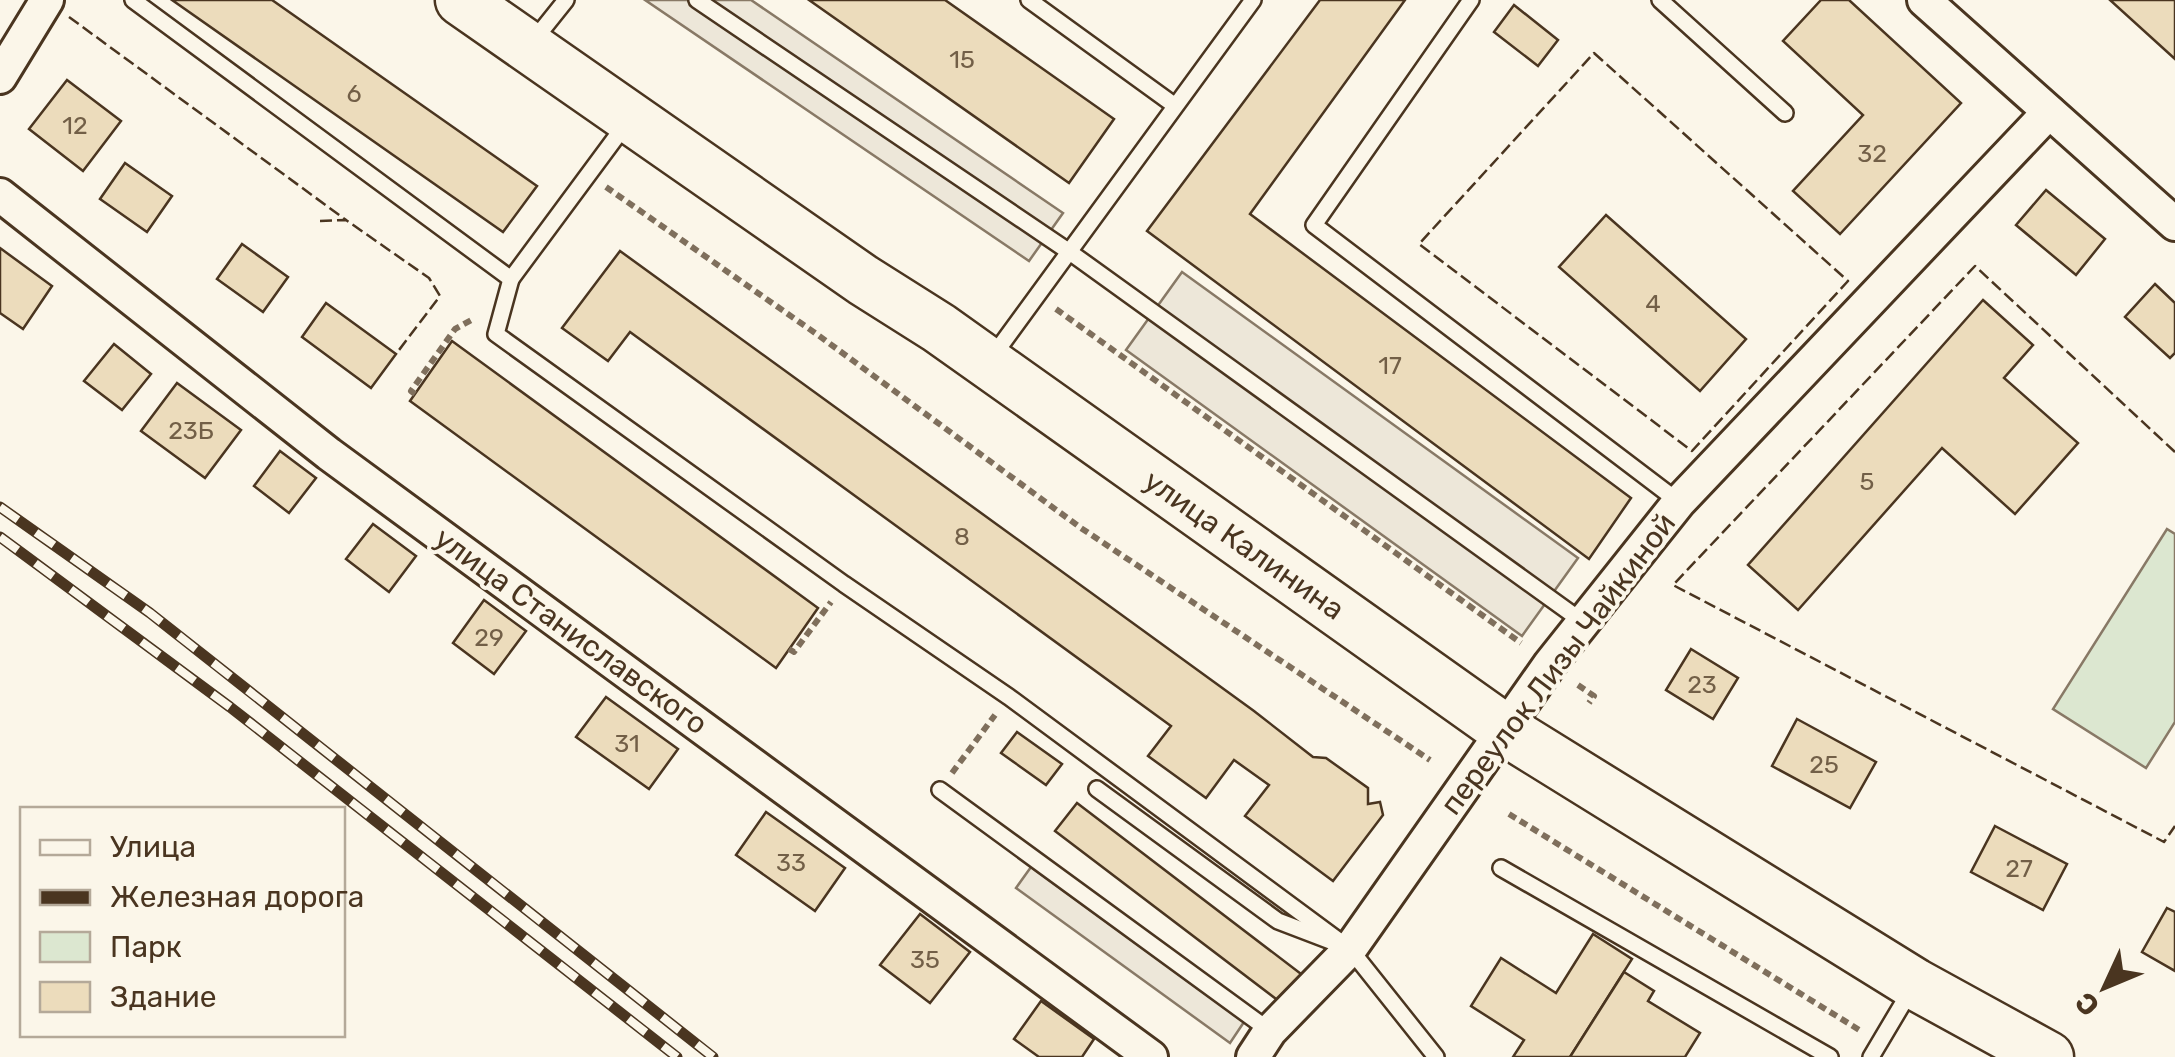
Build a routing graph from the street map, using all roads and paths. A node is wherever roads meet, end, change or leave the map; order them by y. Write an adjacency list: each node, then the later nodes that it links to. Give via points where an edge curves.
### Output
1 (48, 0): 12 (street)
2 (133, 0): 21 (lane)
3 (461, 0): 11 (main road, улица Калинина)
4 (566, 0): 11 (lane)
5 (697, 0): 20 (lane)
6 (1029, 0): 13 (lane)
7 (1253, 0): 13 (lane)
8 (1471, 0): 26 (lane, via 1314,225)
9 (1660, 0): 15 (lane)
10 (1924, 0): 14 (street)
11 (530, 46): 16 (main road, улица Калинина)
12 (0, 77)
13 (1174, 105): 20 (lane)
14 (2049, 112): 19 (street); 26 (street, переулок Лизы Чайкиной)
15 (1785, 113)
16 (631, 116): 17 (lane); 24 (main road, улица Калинина)
17 (588, 174): 21 (lane); 35 (path, via 1081,528)
18 (0, 195): 44 (street, улица Станиславского, via 330,454)
19 (2175, 224)
20 (1072, 253): 22 (lane); 28 (lane)
21 (511, 278): 40 (lane, via 496,334)
22 (1038, 296): 24 (lane); 29 (path)
23 (455, 329): 25 (path)
24 (989, 363): 34 (main road, улица Калинина)
25 (415, 394)
26 (1679, 502): 28 (street, переулок Лизы Чайкиной)
27 (826, 608): 30 (path)
28 (1583, 622): 34 (street, переулок Лизы Чайкиной)
29 (1521, 642)
30 (790, 649)
31 (1578, 685): 32 (path, via 1594,696)
32 (1589, 703)
33 (985, 729): 37 (path)
34 (1505, 730): 40 (street, переулок Лизы Чайкиной); 41 (main road, улица Калинина)
35 (1430, 760)
36 (1097, 788): 40 (lane, via 1278,921)
37 (940, 790): 43 (lane)
38 (1509, 814): 42 (path)
39 (1501, 868): 46 (lane)
40 (1350, 949): 43 (street, переулок Лизы Чайкиной); 45 (lane)
41 (1915, 984): 42 (lane); 48 (main road, улица Калинина)
42 (1879, 1042): 47 (lane)
43 (1262, 1044)
44 (1150, 1057)
45 (1436, 1057)
46 (1830, 1057)
47 (1871, 1057)
48 (2048, 1057)

